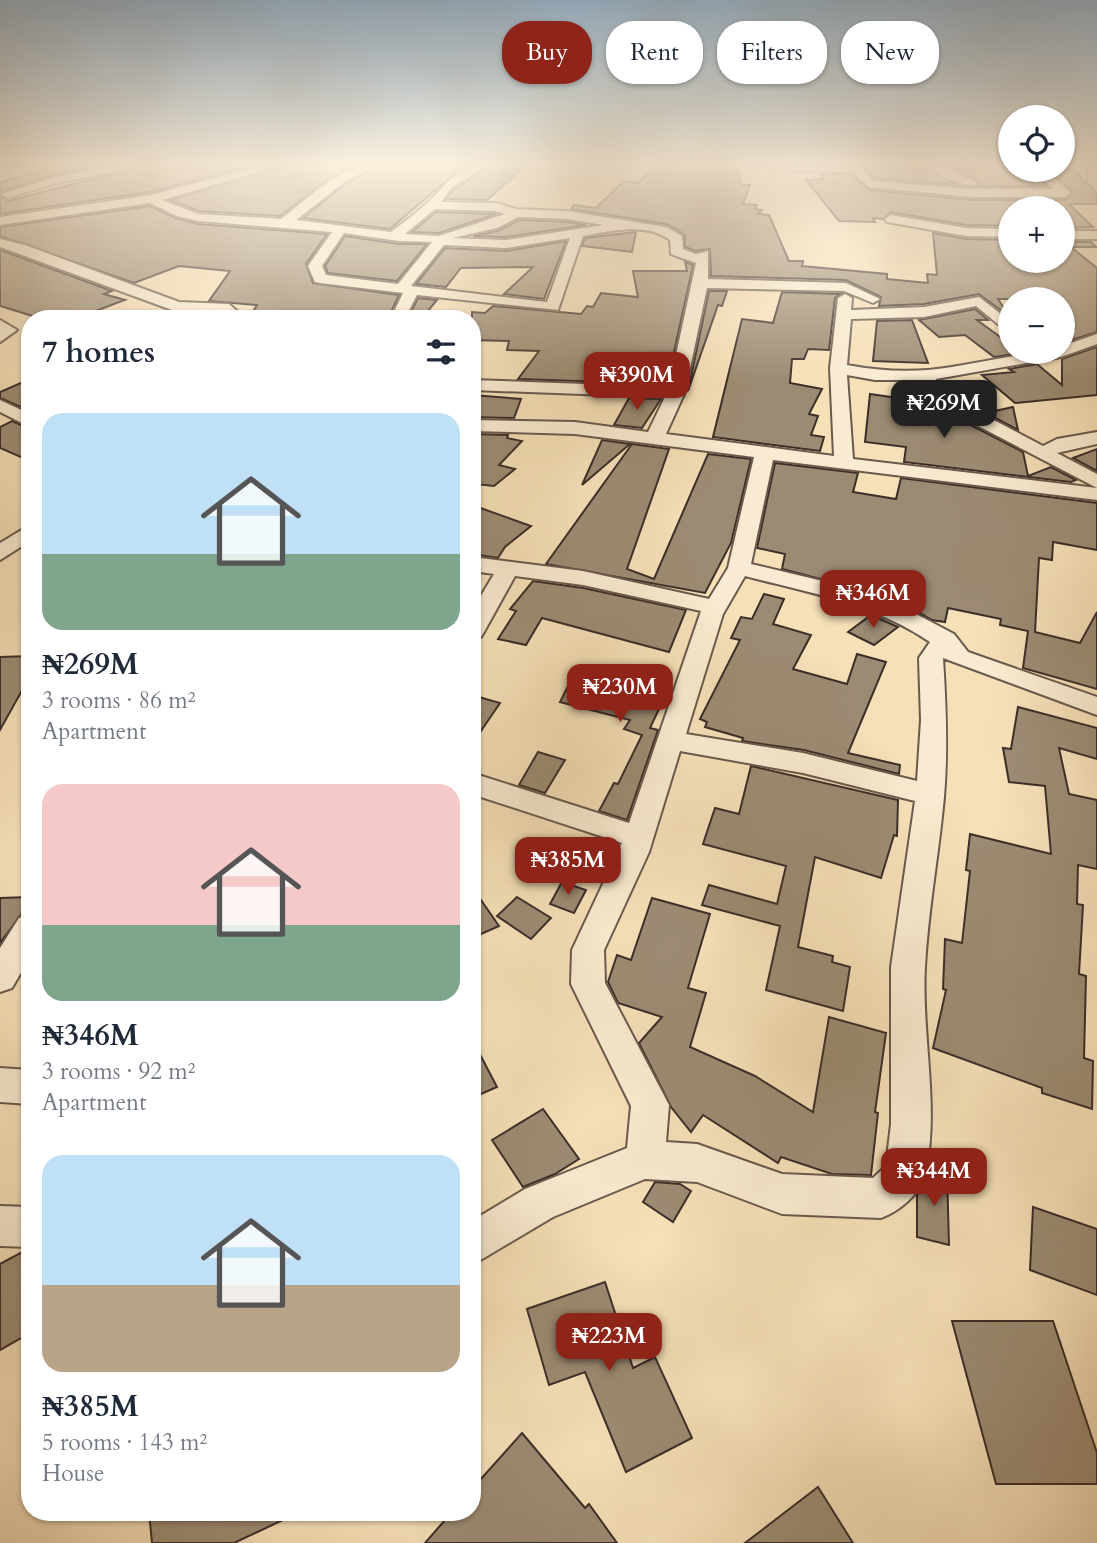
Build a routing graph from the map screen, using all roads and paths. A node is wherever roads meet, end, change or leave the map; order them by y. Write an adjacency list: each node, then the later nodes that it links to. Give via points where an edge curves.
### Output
1 (335, 237): 11 (street, via 315,265 320,279)
2 (426, 237): 7 (street)
3 (447, 237): 7 (street)
4 (538, 237): 7 (street, via 498,245)
5 (577, 237): 11 (street, via 553,307)
6 (674, 237): 9 (street, via 676,251 690,259 703,257)
7 (440, 242): 11 (street)
8 (0, 243): 13 (street, via 177,307)
9 (699, 283): 10 (street); 25 (street)
10 (846, 287): 12 (street); 15 (street)
11 (407, 289): 14 (street)
12 (873, 299)
13 (228, 310)
14 (400, 310)
15 (843, 315): 16 (street, via 923,312 979,301); 22 (street)
16 (998, 318)
17 (0, 325): 18 (street, via 9,330)
18 (0, 337)
19 (1097, 339): 20 (street)
20 (1075, 347)
21 (998, 362): 23 (street)
22 (838, 368): 23 (street, via 875,375); 33 (street)
23 (928, 375): 32 (street, via 926,385 946,402)
24 (481, 384): 25 (street)
25 (676, 392): 29 (street)
26 (3, 406): 27 (street)
27 (21, 417)
28 (481, 425): 29 (street, via 575,428)
29 (655, 437): 31 (street)
30 (1097, 438): 32 (street, via 1057,445)
31 (765, 452): 33 (street); 39 (street)
32 (1042, 454): 34 (street)
33 (844, 462): 35 (street)
34 (1097, 482)
35 (1097, 494)
36 (21, 538): 37 (street)
37 (0, 553)
38 (481, 566): 40 (street)
39 (739, 568): 41 (street); 43 (street, via 898,611)
40 (507, 570): 41 (street, via 583,578); 42 (street)
41 (715, 607): 45 (street)
42 (481, 616)
43 (945, 639): 44 (street, via 959,657); 47 (street, via 932,658)
44 (1097, 706)
45 (668, 740): 47 (street, via 803,763); 48 (street)
46 (481, 786): 48 (street)
47 (930, 795): 53 (street, via 908,967 910,1124 905,1175 881,1198 782,1194 697,1163)
48 (638, 837): 53 (street, via 588,950 588,984 650,1105)
49 (21, 942): 50 (street)
50 (0, 978)
51 (0, 1085): 52 (street)
52 (21, 1086)
53 (645, 1160): 56 (street, via 539,1203)
54 (0, 1226): 55 (street)
55 (21, 1227)
56 (481, 1239)

